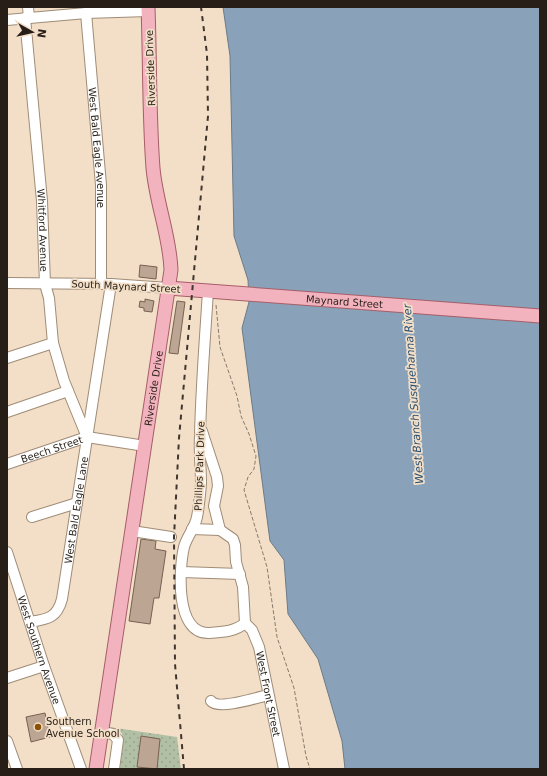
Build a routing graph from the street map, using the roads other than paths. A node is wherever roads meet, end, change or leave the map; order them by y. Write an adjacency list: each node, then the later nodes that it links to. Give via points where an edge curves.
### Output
1 (28, 7): 4 (street, Whitford Avenue)
2 (148, 9): 3 (street); 9 (main road, Riverside Drive, via 153,168 170,255)
3 (90, 11): 4 (street); 8 (street, West Bald Eagle Avenue)
4 (27, 18): 5 (street); 7 (street, Whitford Avenue, via 42,201)
5 (7, 20)
6 (7, 282): 7 (street, South Maynard Street)
7 (45, 284): 8 (street, South Maynard Street); 13 (street, Whitford Avenue, via 49,298)
8 (106, 284): 9 (street, South Maynard Street); 18 (street, West Bald Eagle Lane)
9 (168, 288): 10 (main road, South Maynard Street); 19 (main road, Riverside Drive)
10 (208, 291): 11 (main road, South Maynard Street); 17 (street, Phillips Park Drive)
11 (244, 293): 12 (main road, Maynard Street)
12 (540, 316)
13 (53, 343): 14 (street); 15 (street, Whitford Avenue)
14 (7, 358)
15 (68, 391): 16 (street); 18 (street, Whitford Avenue)
16 (7, 412)
17 (200, 427): 23 (street, Phillips Park Drive, via 201,484 198,516); 24 (street, via 217,477 214,506)
18 (87, 437): 19 (street, Beech Street); 20 (street, Beech Street); 21 (street, West Bald Eagle Lane)
19 (145, 446): 25 (main road, Riverside Drive)
20 (7, 464)
21 (77, 503): 22 (street); 31 (street, West Bald Eagle Lane, via 60,608 53,616)
22 (32, 517)
23 (192, 529): 24 (street); 26 (street, Phillips Park Drive)
24 (220, 530): 30 (street, via 233,539)
25 (132, 531): 26 (street); 37 (main road, Riverside Drive)
26 (179, 538): 29 (street, Phillips Park Drive, via 183,552)
27 (7, 552): 28 (street, West Southern Avenue)
28 (10, 571): 31 (street, West Southern Avenue)
29 (182, 572): 30 (street); 32 (street, Phillips Park Drive, via 183,606 186,618 194,629 203,633 216,632 238,628)
30 (240, 574): 32 (street)
31 (30, 622): 33 (street, West Southern Avenue)
32 (245, 623): 35 (street, West Front Street, via 252,630 258,647)
33 (44, 666): 34 (street); 40 (street, West Southern Avenue)
34 (7, 678)
35 (268, 695): 36 (street, via 232,704 216,705); 43 (street, West Front Street)
36 (211, 701)
37 (101, 732): 41 (main road, Riverside Drive); 42 (street, via 113,734 118,740)
38 (7, 741): 39 (street)
39 (17, 769)
40 (81, 769)
41 (96, 769)
42 (114, 769)
43 (284, 769)

